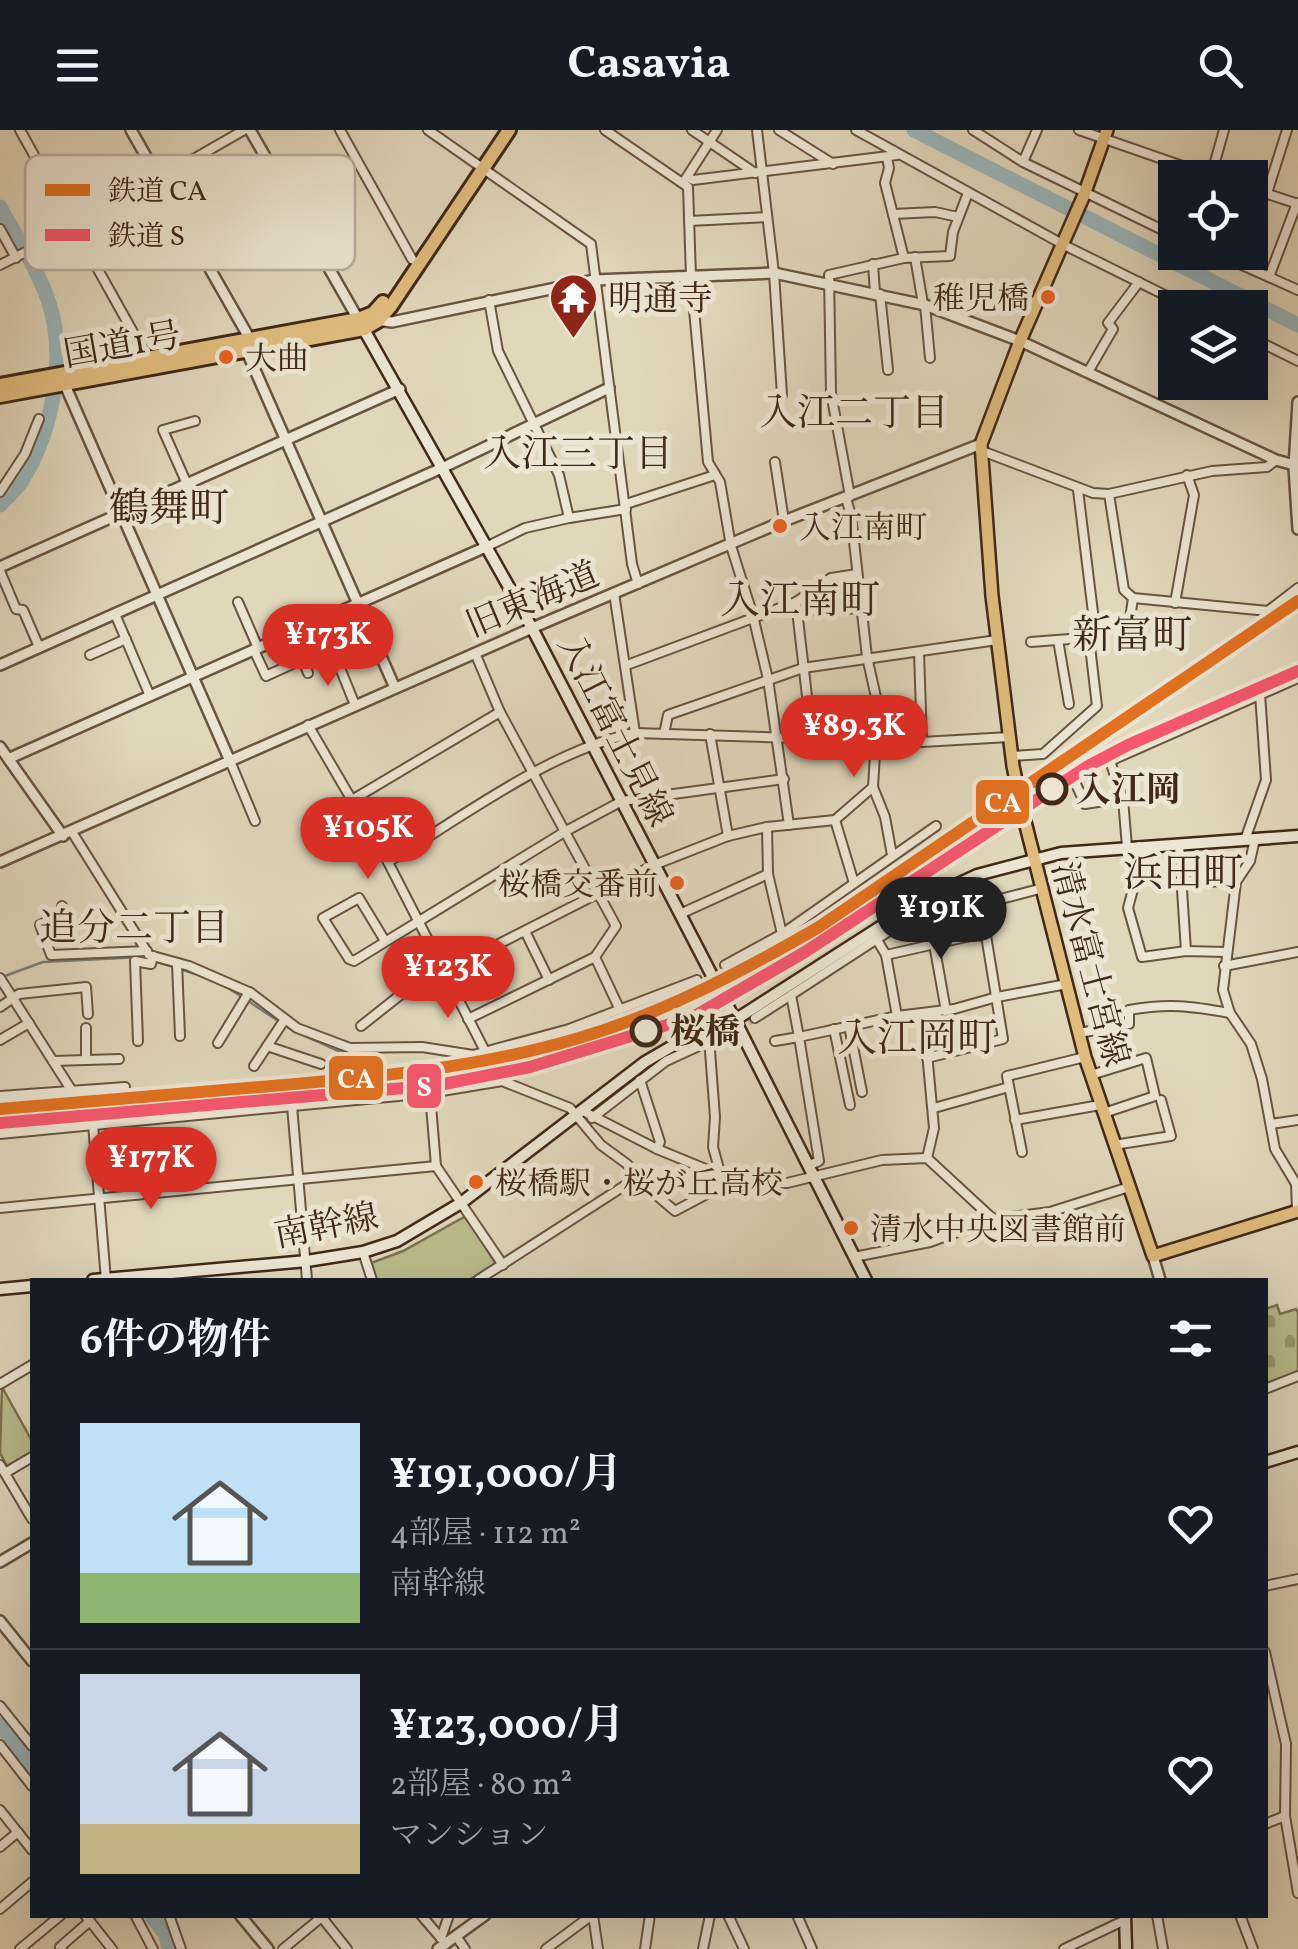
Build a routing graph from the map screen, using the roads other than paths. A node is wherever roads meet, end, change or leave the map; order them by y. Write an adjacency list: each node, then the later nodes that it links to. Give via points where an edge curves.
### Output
1 (20, 130): 21 (street)
2 (131, 130): 22 (street)
3 (247, 130): 23 (street); 24 (street)
4 (340, 130): 25 (street)
5 (428, 130): 32 (street)
6 (499, 130): 32 (highway)
7 (509, 130): 32 (highway)
8 (604, 130): 34 (street)
9 (692, 130): 20 (street)
10 (717, 130): 20 (street)
11 (757, 130): 33 (street)
12 (779, 130): 31 (street)
13 (856, 130): 26 (street)
14 (972, 130): 30 (street)
15 (1037, 130): 30 (street)
16 (1078, 130): 19 (street)
17 (1224, 130): 29 (street)
18 (1287, 130): 35 (street)
19 (1103, 133): 28 (street); 38 (main road, 清水富士宮線)
20 (710, 141): 33 (street); 34 (street)
21 (34, 155)
22 (145, 155)
23 (201, 155)
24 (262, 155)
25 (354, 155)
26 (892, 156): 31 (street); 36 (street); 40 (street, via 885,184)
27 (355, 157): 51 (street)
28 (1173, 160)
29 (1217, 160)
30 (1023, 162): 38 (street)
31 (833, 164): 33 (street)
32 (479, 166): 51 (highway); 61 (street, via 590,244); 69 (highway, via 391,306)
33 (758, 172): 34 (street); 41 (street)
34 (685, 180): 43 (street)
35 (1268, 190)
36 (968, 193): 42 (street); 46 (street)
37 (1268, 193): 39 (street)
38 (1084, 194): 44 (street); 46 (main road, 清水富士宮線)
39 (1298, 204): 60 (street)
40 (893, 214): 42 (street); 50 (street)
41 (767, 217): 43 (street); 58 (street)
42 (958, 217): 48 (street, via 950,256)
43 (689, 221): 59 (street)
44 (1158, 228)
45 (0, 229): 49 (street)
46 (1064, 243): 62 (street); 71 (main road, 清水富士宮線)
47 (25, 253): 49 (street)
48 (916, 257): 50 (street); 68 (street)
49 (16, 258): 53 (street)
50 (904, 258): 52 (street)
51 (412, 259): 69 (highway)
52 (873, 264): 63 (street, via 829,275); 66 (street)
53 (0, 265)
54 (99, 270): 75 (street)
55 (207, 270): 72 (street)
56 (329, 270): 70 (street)
57 (1254, 270): 60 (street)
58 (774, 273): 59 (street); 63 (street); 84 (street)
59 (691, 276): 61 (street); 95 (street, via 708,462)
60 (1270, 277): 64 (street)
61 (594, 280): 67 (street); 81 (street)
62 (1140, 282): 65 (street); 78 (street, via 1108,323 1113,329)
63 (828, 283): 66 (street); 101 (street, via 831,393)
64 (1298, 290)
65 (1158, 291)
66 (877, 294): 68 (street); 77 (street)
67 (490, 300): 69 (street, via 392,322); 88 (street, via 498,351)
68 (924, 304): 71 (street); 74 (street)
69 (376, 317): 70 (highway, 国道1号)
70 (361, 324): 72 (highway, 国道1号); 82 (main road, 入江富士見線)
71 (1020, 341): 78 (street); 90 (main road, 清水富士宮線)
72 (248, 346): 75 (highway, 国道1号); 79 (highway, 国道1号); 89 (street)
73 (1268, 346): 76 (street)
74 (930, 358)
75 (148, 359): 79 (highway, 国道1号)
76 (1298, 361)
77 (888, 370)
78 (1088, 372): 91 (street)
79 (56, 382): 80 (highway, 国道1号); 83 (highway, 国道1号); 103 (street)
80 (0, 386)
81 (609, 388): 88 (street); 102 (street)
82 (400, 389): 89 (street); 94 (main road, 入江富士見線)
83 (0, 396)
84 (782, 396)
85 (1298, 402): 93 (street)
86 (38, 419): 99 (street)
87 (195, 421): 97 (street, via 163,430)
88 (534, 424): 94 (street); 104 (street, via 559,475)
89 (286, 441): 97 (street); 105 (street)
90 (982, 448): 98 (street); 101 (street, 旧東海道); 129 (main road, 清水富士宮線)
91 (1276, 460): 93 (street); 96 (street, via 1267,467)
92 (774, 462): 106 (street)
93 (1296, 466): 107 (street)
94 (444, 467): 105 (street); 108 (main road, 入江富士見線)
95 (715, 475): 102 (street); 109 (street)
96 (1187, 475): 100 (street); 119 (street, via 1194,495)
97 (187, 484): 103 (street)
98 (1078, 490): 100 (street); 127 (street, via 1096,638)
99 (0, 492)
100 (1109, 494): 116 (street, via 1124,590)
101 (848, 497): 106 (street, 旧東海道); 111 (street)
102 (626, 506): 104 (street); 112 (street)
103 (120, 512): 110 (street); 115 (street)
104 (569, 518): 108 (street)
105 (322, 522): 115 (street); 118 (street)
106 (784, 522): 109 (street, 旧東海道)
107 (1298, 529)
108 (488, 546): 118 (street); 124 (main road, 入江富士見線)
109 (731, 546): 112 (street, 旧東海道); 123 (street)
110 (0, 568): 132 (street)
111 (857, 574): 120 (street, via 831,578); 121 (street)
112 (638, 584): 114 (street, 旧東海道)
113 (1298, 588): 119 (street, via 1268,611)
114 (614, 593): 124 (street, 旧東海道); 141 (street)
115 (158, 595): 122 (street); 144 (street)
116 (1132, 598): 119 (street); 126 (street)
117 (238, 602): 133 (street)
118 (358, 603): 125 (street); 147 (street)
119 (1175, 604)
120 (796, 607): 121 (street); 123 (street); 142 (street)
121 (861, 608): 137 (street)
122 (115, 614): 128 (street); 132 (street)
123 (754, 616): 141 (street); 146 (street)
124 (532, 628): 135 (street, 旧東海道); 162 (main road, 入江富士見線)
125 (292, 632): 133 (street); 139 (street)
126 (1128, 632)
127 (1089, 638): 130 (street); 164 (street, via 1097,706 1043,754)
128 (126, 639): 136 (street); 149 (street)
129 (997, 640): 134 (street); 158 (main road, 清水富士宮線)
130 (1058, 640): 131 (street); 150 (street)
131 (1031, 642)
132 (39, 648): 140 (street)
133 (256, 649): 139 (street, via 266,676); 144 (street)
134 (919, 652): 137 (street); 161 (street)
135 (475, 653): 147 (street, 旧東海道); 152 (street)
136 (90, 655)
137 (868, 657): 142 (street); 160 (street)
138 (336, 658): 151 (street)
139 (303, 659): 143 (street)
140 (0, 664)
141 (627, 665): 154 (street)
142 (803, 668): 146 (street); 159 (street)
143 (308, 673)
144 (194, 676): 149 (street); 166 (street)
145 (1298, 678): 148 (street)
146 (768, 679): 155 (street, via 668,715); 157 (street)
147 (395, 688): 151 (street, 旧東海道)
148 (1260, 694): 172 (street, via 1110,760); 184 (street, via 1266,780)
149 (150, 696): 165 (street)
150 (1069, 704)
151 (355, 705): 153 (street, 旧東海道)
152 (500, 712): 167 (street); 173 (street)
153 (308, 725): 166 (street, 旧東海道); 173 (street)
154 (635, 733): 155 (street); 162 (street)
155 (664, 734): 156 (street)
156 (710, 734): 157 (street); 170 (street)
157 (777, 736): 159 (street); 168 (street)
158 (1009, 737): 161 (street); 164 (main road, 清水富士宮線)
159 (812, 739): 160 (street)
160 (878, 741): 161 (street); 171 (street)
161 (922, 742)
162 (593, 744): 167 (street); 174 (main road, 入江富士見線)
163 (0, 746): 165 (street)
164 (1012, 756): 188 (main road, 清水富士宮線)
165 (10, 758): 181 (street)
166 (230, 762): 176 (street); 181 (street, 旧東海道)
167 (534, 774): 180 (street); 190 (street)
168 (784, 779): 170 (street); 177 (street)
169 (1076, 782): 172 (street, via 1085,804)
170 (720, 786): 174 (street); 182 (street)
171 (873, 787): 175 (street); 187 (street)
172 (1122, 798): 186 (street)
173 (352, 800): 190 (street)
174 (622, 801): 180 (street); 191 (main road, 入江富士見線)
175 (835, 820): 177 (street); 195 (street)
176 (255, 821)
177 (789, 825): 179 (street)
178 (936, 826): 187 (street)
179 (767, 827): 182 (street); 192 (street)
180 (566, 831): 197 (street); 203 (street)
181 (68, 834): 189 (street, 旧東海道); 213 (street)
182 (728, 836): 191 (street)
183 (1298, 836): 184 (main road, 南幹線)
184 (1250, 839): 185 (main road, 南幹線); 194 (street, via 1250,861)
185 (1179, 844): 186 (main road, 南幹線); 193 (street)
186 (1133, 847): 188 (main road, 南幹線); 210 (street, via 1136,878 1128,908 1142,957)
187 (892, 855): 195 (street)
188 (1036, 859): 196 (main road, 清水富士宮線); 198 (main road, 南幹線)
189 (0, 862)
190 (388, 862): 203 (street)
191 (654, 865): 197 (street); 202 (main road, 入江富士見線)
192 (768, 874): 202 (street); 206 (street)
193 (1181, 881): 194 (street); 210 (street)
194 (1236, 882): 211 (street)
195 (854, 883): 206 (street)
196 (1043, 888): 199 (street); 223 (main road, 清水富士宮線)
197 (599, 893): 204 (street); 215 (street, via 616,926)
198 (918, 902): 207 (street, via 920,911); 237 (main road, 南幹線)
199 (981, 905): 201 (street); 205 (street)
200 (62, 906): 213 (street, via 64,913 40,925 52,955)
201 (966, 908)
202 (680, 914): 237 (main road, 入江富士見線)
203 (418, 921): 208 (street); 219 (street)
204 (525, 930): 219 (street); 221 (street)
205 (988, 932): 209 (street); 226 (street)
206 (782, 934): 217 (street)
207 (877, 940): 214 (street); 225 (street)
208 (386, 941): 208 (street, via 359,898 324,918 348,959)
209 (934, 944): 214 (street); 230 (street)
210 (1186, 952): 211 (street)
211 (1226, 952): 218 (street)
212 (1298, 952): 218 (street)
213 (150, 953): 216 (street); 249 (street, via 151,964 135,961)
214 (886, 955): 233 (street)
215 (594, 956): 221 (street); 229 (street)
216 (177, 962): 224 (street); 245 (street)
217 (725, 965)
218 (1224, 966): 231 (street)
219 (444, 971): 236 (street); 239 (street)
220 (0, 978): 227 (street)
221 (549, 980): 236 (street)
222 (697, 980): 229 (street)
223 (1067, 984): 226 (street); 243 (main road, 清水富士宮線)
224 (249, 992): 235 (street); 251 (street)
225 (791, 995): 234 (street); 246 (street)
226 (997, 997): 230 (street); 255 (street, via 1002,1038)
227 (14, 998): 228 (street); 232 (street, via 86,987); 238 (street)
228 (0, 1007)
229 (620, 1010): 253 (street)
230 (941, 1011): 233 (street); 255 (street)
231 (1230, 1013): 243 (street, via 1159,1005 1129,1010 1129,1024); 280 (street, via 1250,1044)
232 (88, 1014)
233 (897, 1016): 240 (street)
234 (755, 1018)
235 (285, 1019): 252 (street); 253 (street, via 350,1048)
236 (468, 1019): 253 (street)
237 (736, 1020): 276 (main road, 南幹線, via 645,1062); 287 (main road, 入江富士見線)
238 (29, 1022): 248 (street); 258 (street)
239 (362, 1026)
240 (849, 1026): 242 (street); 261 (street)
241 (86, 1028): 257 (street)
242 (834, 1029): 246 (street); 263 (street)
243 (1079, 1033): 254 (main road, 清水富士宮線)
244 (728, 1034): 247 (street)
245 (180, 1036)
246 (799, 1036): 250 (street); 287 (street, via 819,1162)
247 (709, 1039): 264 (street); 288 (street, via 713,1147)
248 (0, 1040)
249 (138, 1041)
250 (775, 1041)
251 (218, 1044)
252 (267, 1046): 259 (street); 260 (street)
253 (486, 1052)
254 (1085, 1057): 262 (main road, 清水富士宮線); 266 (street, via 1008,1076)
255 (927, 1058): 274 (street)
256 (119, 1059): 257 (street)
257 (86, 1060): 258 (street)
258 (53, 1061): 267 (street)
259 (321, 1064)
260 (254, 1066)
261 (858, 1073): 263 (street); 268 (street)
262 (1090, 1075): 275 (main road, 清水富士宮線); 275 (street, via 1146,1058 1155,1096)
263 (844, 1077): 272 (street)
264 (640, 1080): 276 (street); 283 (street)
265 (125, 1087): 267 (street)
266 (1009, 1087): 274 (street); 277 (street)
267 (72, 1091): 270 (street)
268 (862, 1092)
269 (430, 1094): 273 (street); 276 (street, via 502,1080); 286 (street)
270 (0, 1096)
271 (1161, 1100): 282 (street, via 1172,1136)
272 (850, 1105)
273 (292, 1106): 279 (street); 289 (street)
274 (934, 1108): 285 (street)
275 (1102, 1109): 277 (street); 282 (main road, 清水富士宮線)
276 (584, 1115): 283 (street); 291 (street, via 600,1145); 294 (main road, 南幹線)
277 (1015, 1120): 284 (street)
278 (1298, 1120): 280 (street)
279 (93, 1124): 281 (street); 293 (street)
280 (1271, 1124): 296 (street, via 1275,1149 1296,1184)
281 (0, 1134)
282 (1114, 1145): 292 (main road, 清水富士宮線)
283 (658, 1149): 288 (street)
284 (1022, 1152)
285 (927, 1158): 287 (street); 297 (street)
286 (436, 1166): 289 (street); 294 (street)
287 (811, 1172): 290 (street, via 772,1185); 299 (main road, 入江富士見線)
288 (721, 1176): 290 (street)
289 (298, 1180): 293 (street); 301 (street)
290 (731, 1181): 291 (street, via 676,1211)
291 (642, 1182): 302 (street, via 624,1186)
292 (1129, 1186): 297 (street, via 1050,1212); 300 (main road, 清水富士宮線)
293 (99, 1198): 295 (street); 303 (street)
294 (461, 1204): 298 (main road, 南幹線, via 424,1228); 302 (street)
295 (0, 1208)
296 (1298, 1210): 300 (main road)
297 (993, 1219): 299 (street, via 930,1242)
298 (363, 1252): 301 (main road, 南幹線); 306 (street)
299 (854, 1256): 308 (main road, 入江富士見線)
300 (1152, 1256): 309 (street)
301 (307, 1261): 304 (main road, 南幹線); 305 (street)
302 (503, 1265): 307 (street)
303 (106, 1278)
304 (117, 1278)
305 (307, 1278)
306 (371, 1278)
307 (481, 1278)
308 (865, 1278)
309 (1159, 1278)
310 (30, 1286): 311 (main road)
311 (0, 1289)
312 (30, 1366): 314 (street)
313 (1298, 1376): 315 (street)
314 (0, 1384)
315 (1268, 1388)
316 (1298, 1452): 318 (main road)
317 (30, 1458): 319 (street)
318 (1268, 1461)
319 (2, 1469): 320 (street)
320 (30, 1516)
321 (30, 1544): 322 (street)
322 (0, 1562)
323 (1298, 1579): 324 (street)
324 (1268, 1585)
325 (0, 1621): 326 (street)
326 (30, 1658)
327 (1268, 1665): 332 (street, via 1286,1744)
328 (0, 1706): 329 (street)
329 (30, 1739)
330 (0, 1745): 331 (street)
331 (30, 1783)
332 (1285, 1799): 333 (street); 335 (street)
333 (1298, 1799)
334 (0, 1810): 337 (street)
335 (1285, 1816): 336 (street); 341 (street)
336 (1268, 1823)
337 (18, 1832): 338 (street); 339 (street)
338 (0, 1847)
339 (30, 1847)
340 (30, 1884): 342 (street)
341 (1298, 1893)
342 (0, 1909)
343 (57, 1918): 365 (street)
344 (87, 1918): 366 (street); 367 (street)
345 (137, 1918): 368 (street)
346 (170, 1918): 369 (street)
347 (242, 1918): 370 (street)
348 (320, 1918): 371 (street)
349 (324, 1918): 372 (street)
350 (423, 1918): 363 (street)
351 (449, 1918): 363 (street)
352 (481, 1918): 362 (street)
353 (588, 1918): 374 (street)
354 (593, 1918): 375 (street)
355 (650, 1918): 376 (street)
356 (709, 1918): 377 (street)
357 (729, 1918): 378 (street)
358 (797, 1918): 364 (street)
359 (1125, 1918): 379 (street); 380 (main road)
360 (1158, 1918): 381 (street)
361 (1241, 1918): 382 (street)
362 (456, 1936): 363 (street); 373 (street)
363 (442, 1944)
364 (810, 1948)
365 (20, 1949)
366 (62, 1949)
367 (112, 1949)
368 (153, 1949)
369 (181, 1949)
370 (268, 1949)
371 (283, 1949)
372 (348, 1949)
373 (466, 1949)
374 (546, 1949)
375 (598, 1949)
376 (646, 1949)
377 (703, 1949)
378 (744, 1949)
379 (1064, 1949)
380 (1126, 1949)
381 (1164, 1949)
382 (1253, 1949)

